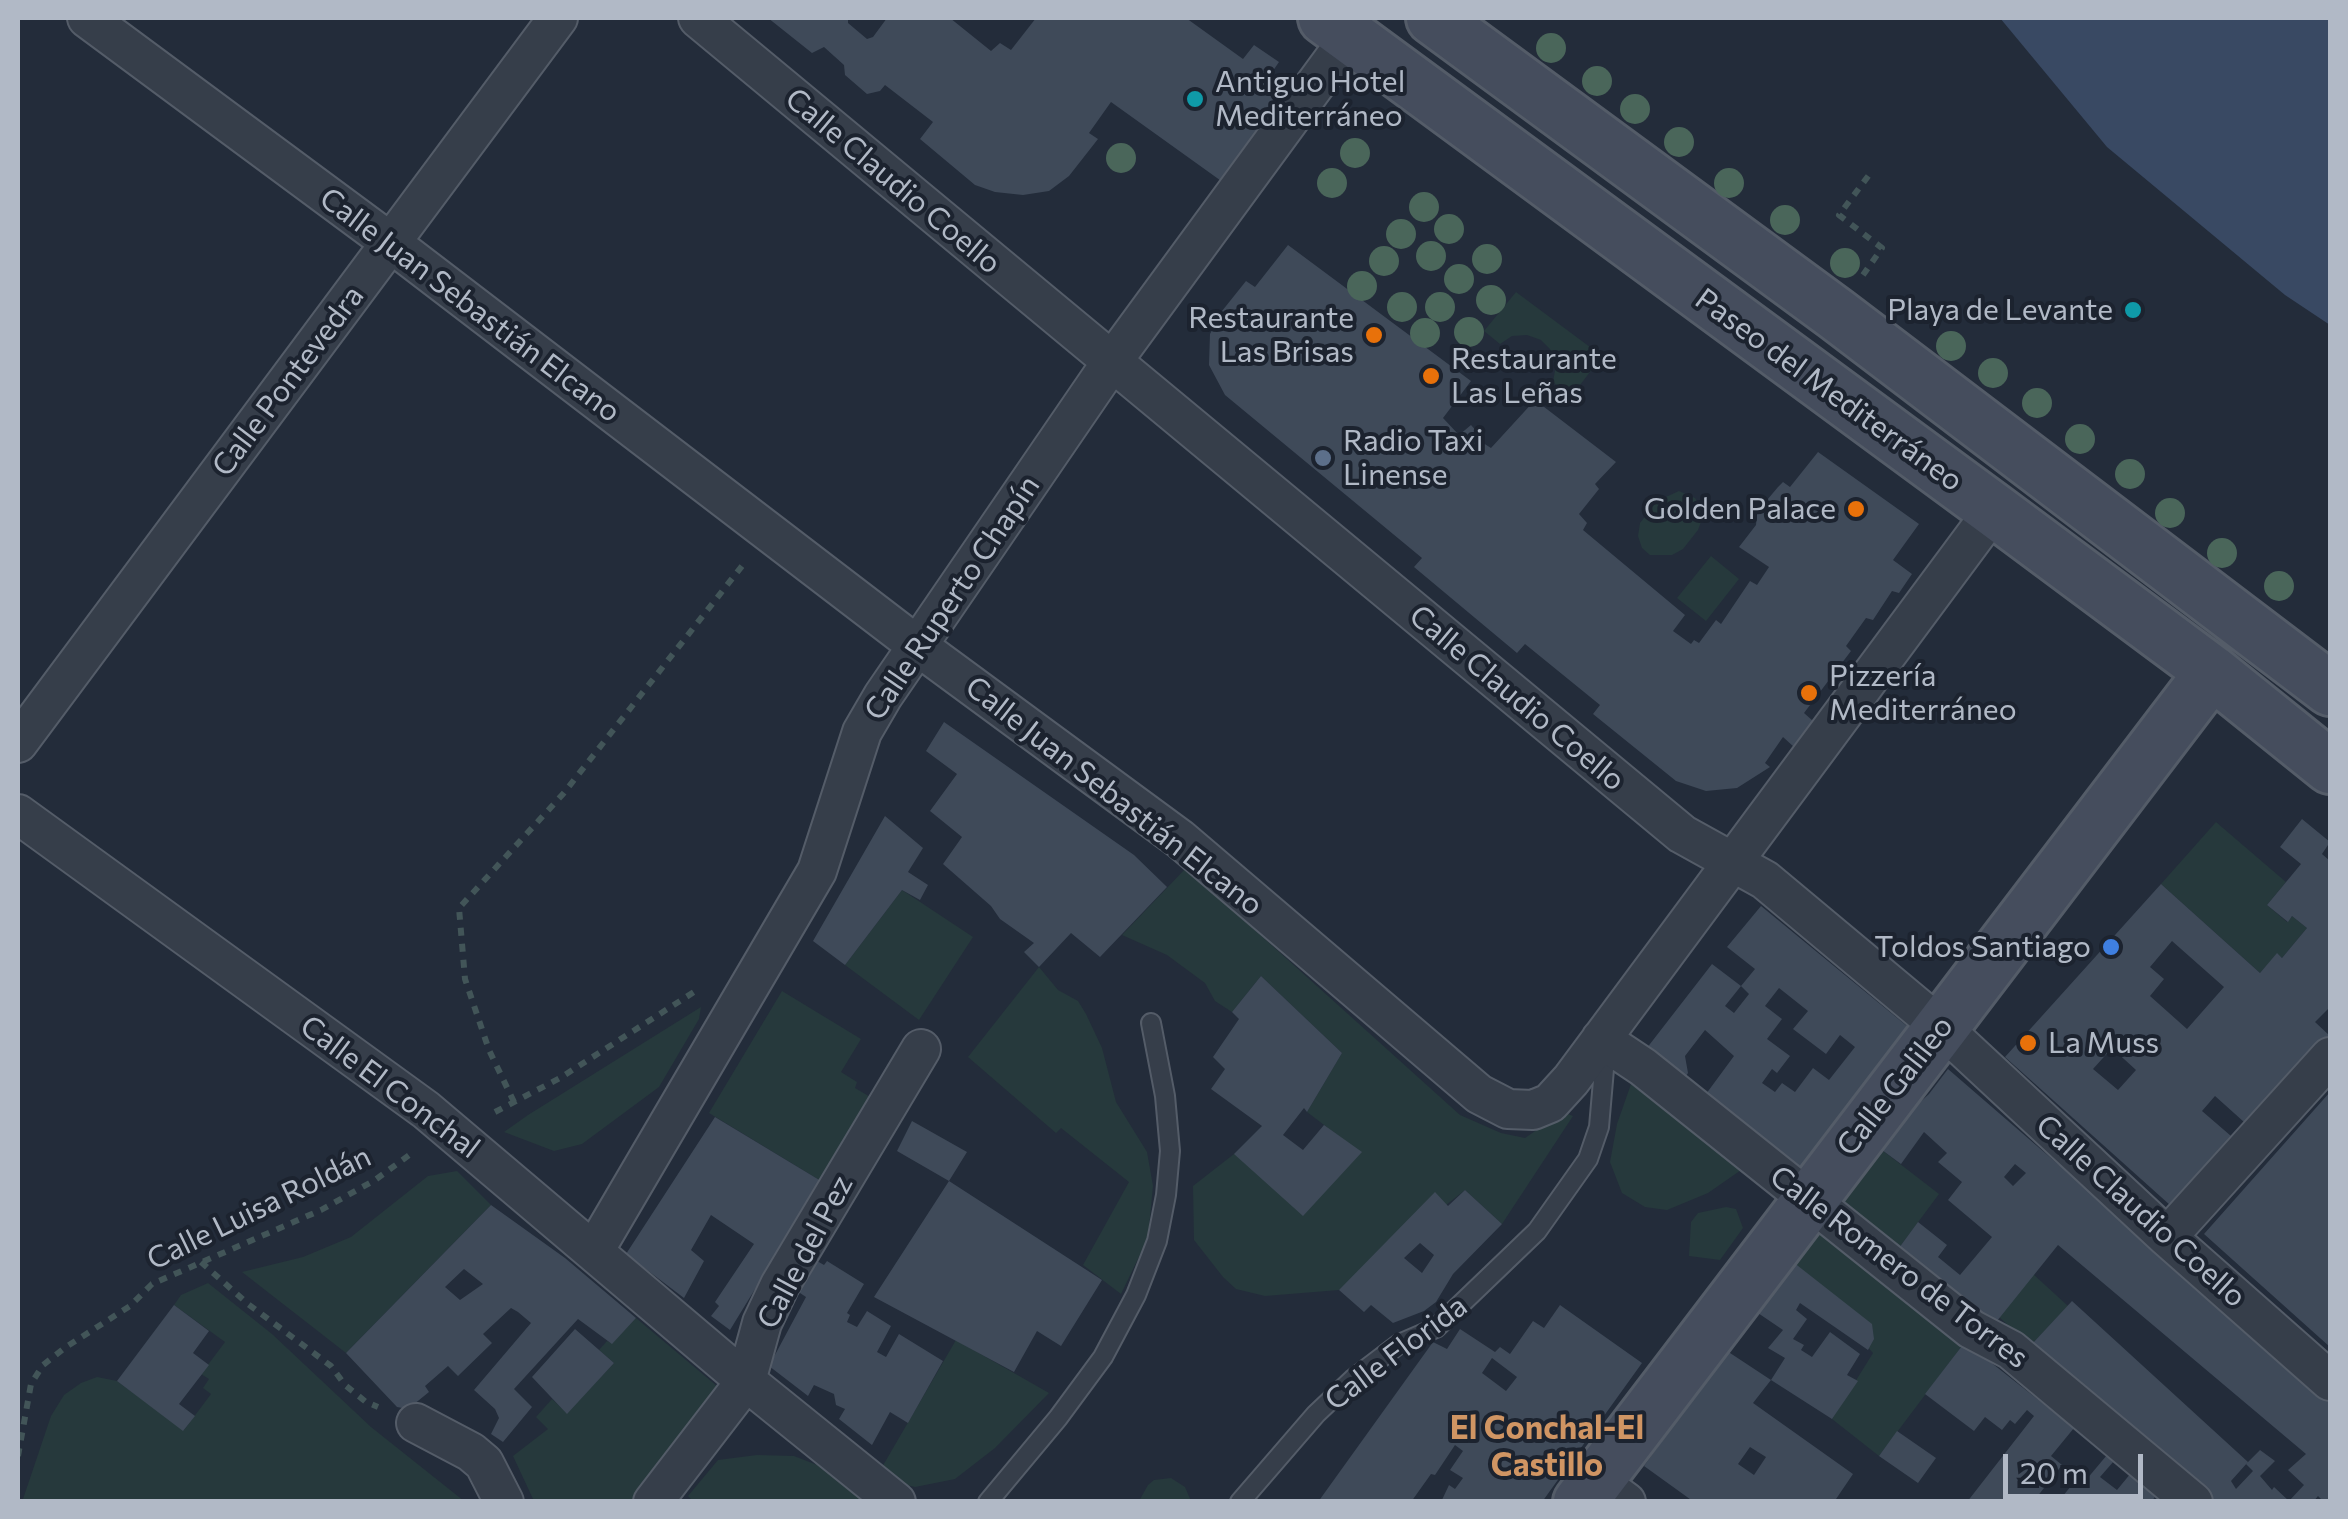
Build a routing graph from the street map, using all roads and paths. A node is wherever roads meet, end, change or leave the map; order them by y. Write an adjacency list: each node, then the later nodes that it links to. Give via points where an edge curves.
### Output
1 (87, 18): 6 (street, Calle Juan Sebastián Elcano)
2 (558, 18): 6 (street, Calle Pontevedra)
3 (698, 18): 7 (street, Calle Claudio Coello)
4 (1433, 18): 12 (main road, Paseo del Mediterráneo, via 1852,325)
5 (1337, 27): 7 (street, Calle Ruperto Chapín); 8 (main road, Paseo del Mediterráneo)
6 (391, 242): 9 (street, Calle Juan Sebastián Elcano); 13 (street, Calle Pontevedra)
7 (1111, 363): 10 (street, Calle Ruperto Chapín); 16 (street, Calle Claudio Coello, via 1682,834)
8 (1994, 510): 11 (main road, Paseo del Mediterráneo); 16 (street, Calle Juan Sebastián Elcano)
9 (769, 533): 10 (street, Calle Juan Sebastián Elcano); 23 (path, via 564,794 458,908 466,979)
10 (918, 647): 20 (street, Calle Juan Sebastián Elcano, via 1180,839 1479,1094 1508,1110 1550,1103); 27 (street, Calle Ruperto Chapín, via 862,732 816,871)
11 (2212, 672): 14 (main road, Paseo del Mediterráneo); 19 (main road, Calle Galileo)
12 (2330, 689)
13 (18, 743)
14 (2330, 767)
15 (18, 814): 24 (street, Calle El Conchal)
16 (1732, 862): 19 (street, Calle Claudio Coello, via 1765,880); 20 (street, Calle Juan Sebastián Elcano)
17 (709, 982): 23 (path, Calle Luisa Roldán)
18 (1151, 1023): 37 (lane, via 1170,1151 1157,1241 1103,1357)
19 (1941, 1027): 25 (main road, Calle Galileo); 26 (street, Calle Claudio Coello)
20 (1601, 1039): 25 (street, Calle Romero de Torres); 38 (lane, Calle Florida, via 1599,1128 1588,1159 1537,1231 1436,1328 1399,1344 1353,1380)
21 (920, 1049): 29 (street, Calle del Pez, via 780,1285)
22 (2330, 1056): 26 (street)
23 (514, 1102): 24 (path, Calle Luisa Roldán)
24 (453, 1132): 27 (street, Calle El Conchal); 28 (path, Calle Luisa Roldán, via 321,1210)
25 (1808, 1199): 33 (main road, Calle Galileo); 39 (street, Calle Romero de Torres, via 1971,1328 2011,1350)
26 (2167, 1237): 30 (street, Calle Claudio Coello)
27 (594, 1251): 29 (street, Calle El Conchal)
28 (201, 1262): 31 (path, via 366,1402); 32 (path, Calle Luisa Roldán, via 152,1284 43,1365 32,1384)
29 (746, 1381): 35 (street, Calle del Pez); 36 (street, Calle El Conchal)
30 (2330, 1381)
31 (416, 1423): 34 (street, via 484,1463)
32 (18, 1456)
33 (1601, 1494)
34 (504, 1502)
35 (653, 1502)
36 (896, 1502)
37 (988, 1502)
38 (1240, 1502)
39 (2193, 1502)

